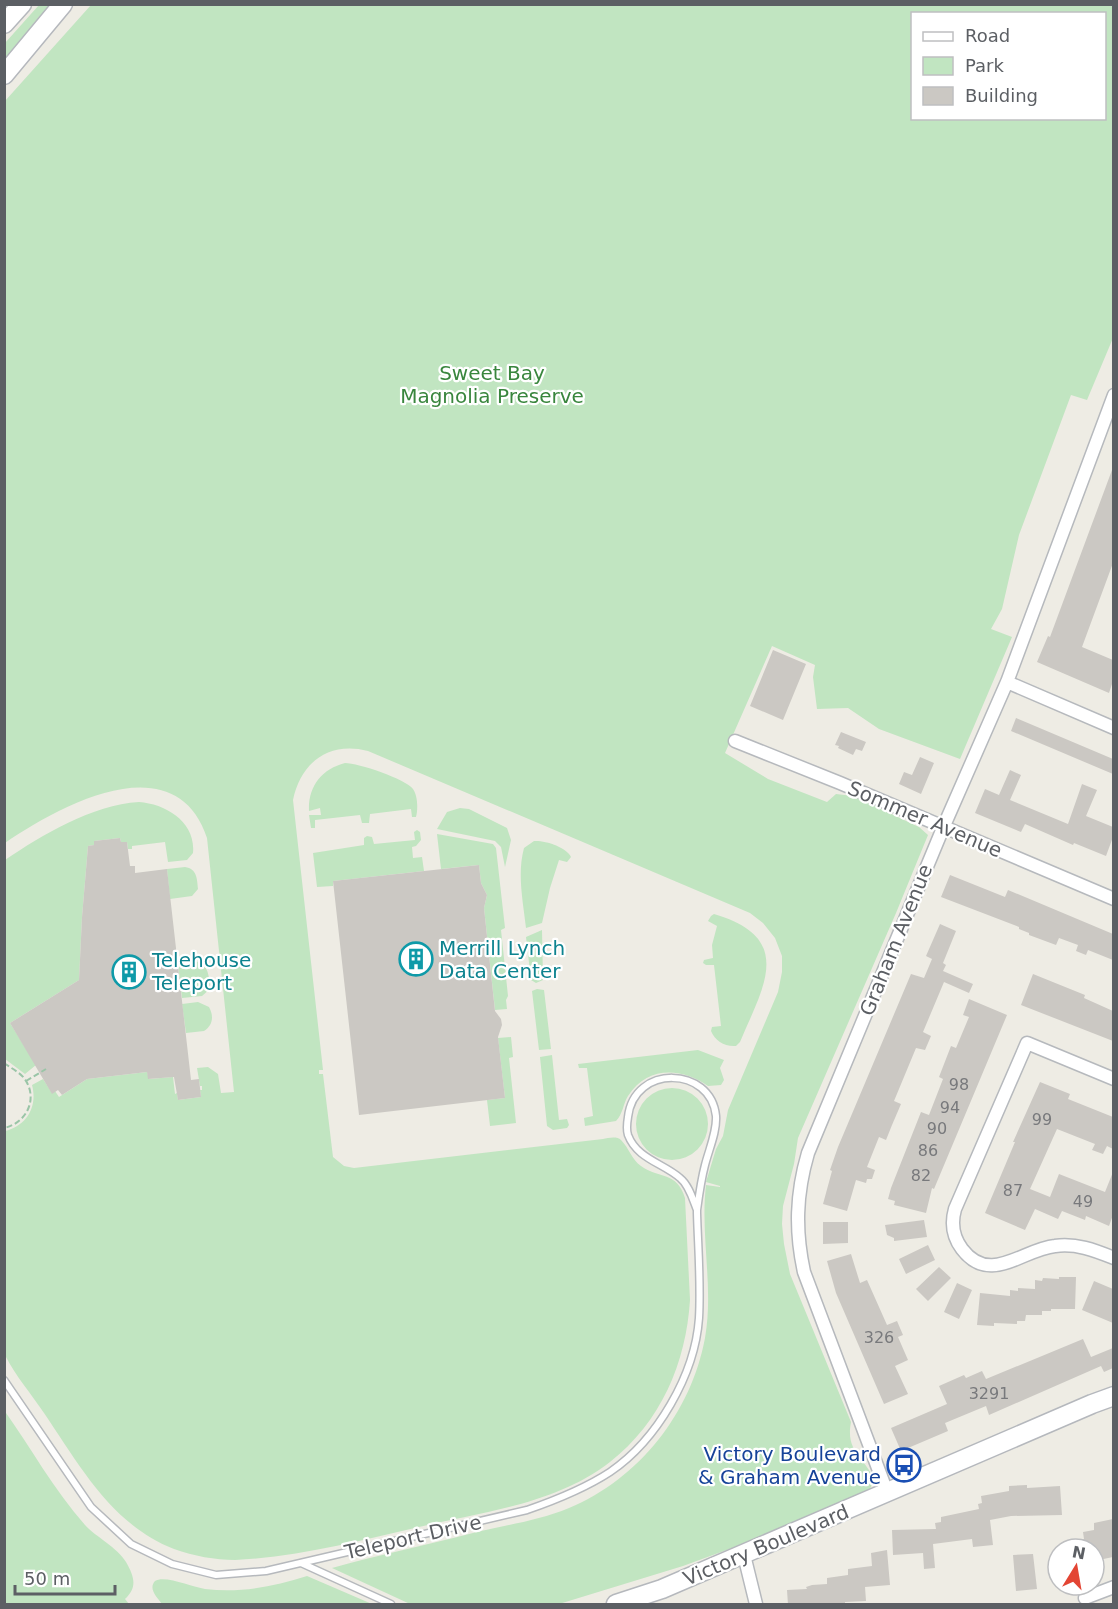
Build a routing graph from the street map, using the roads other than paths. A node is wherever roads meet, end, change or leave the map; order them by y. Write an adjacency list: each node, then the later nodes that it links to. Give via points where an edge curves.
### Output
1 (22, 4): 3 (main road)
2 (63, 4): 4 (main road)
3 (6, 20)
4 (4, 75)
5 (1113, 395): 6 (street, Graham Avenue)
6 (1007, 682): 7 (street); 9 (street, Graham Avenue)
7 (1113, 728)
8 (735, 741): 9 (street, Sommer Avenue)
9 (943, 828): 10 (street, Sommer Avenue); 16 (street, Graham Avenue, via 808,1153 798,1198 799,1249 804,1272)
10 (1113, 899)
11 (1113, 1079): 13 (street, via 1027,1043 955,1209 953,1222 964,1252 976,1261 994,1266 1054,1246 1088,1248)
12 (697, 1210): 12 (lane, Teleport Drive, via 716,1126 714,1106 700,1087 689,1081 660,1078 649,1082 631,1102 629,1137 642,1155 682,1179); 18 (lane, Teleport Drive, via 699,1319 691,1361 672,1403 645,1440 611,1471 566,1497 527,1510)
13 (1113, 1257)
14 (4, 1380): 18 (lane, Teleport Drive, via 91,1507 131,1544 172,1564 216,1575 266,1571)
15 (1113, 1396): 16 (main road, Victory Boulevard)
16 (887, 1492): 17 (main road, Victory Boulevard)
17 (744, 1555): 22 (main road, Victory Boulevard); 23 (street)
18 (300, 1563): 21 (lane)
19 (1113, 1587): 20 (street)
20 (1085, 1598)
21 (391, 1605)
22 (616, 1605)
23 (756, 1605)

